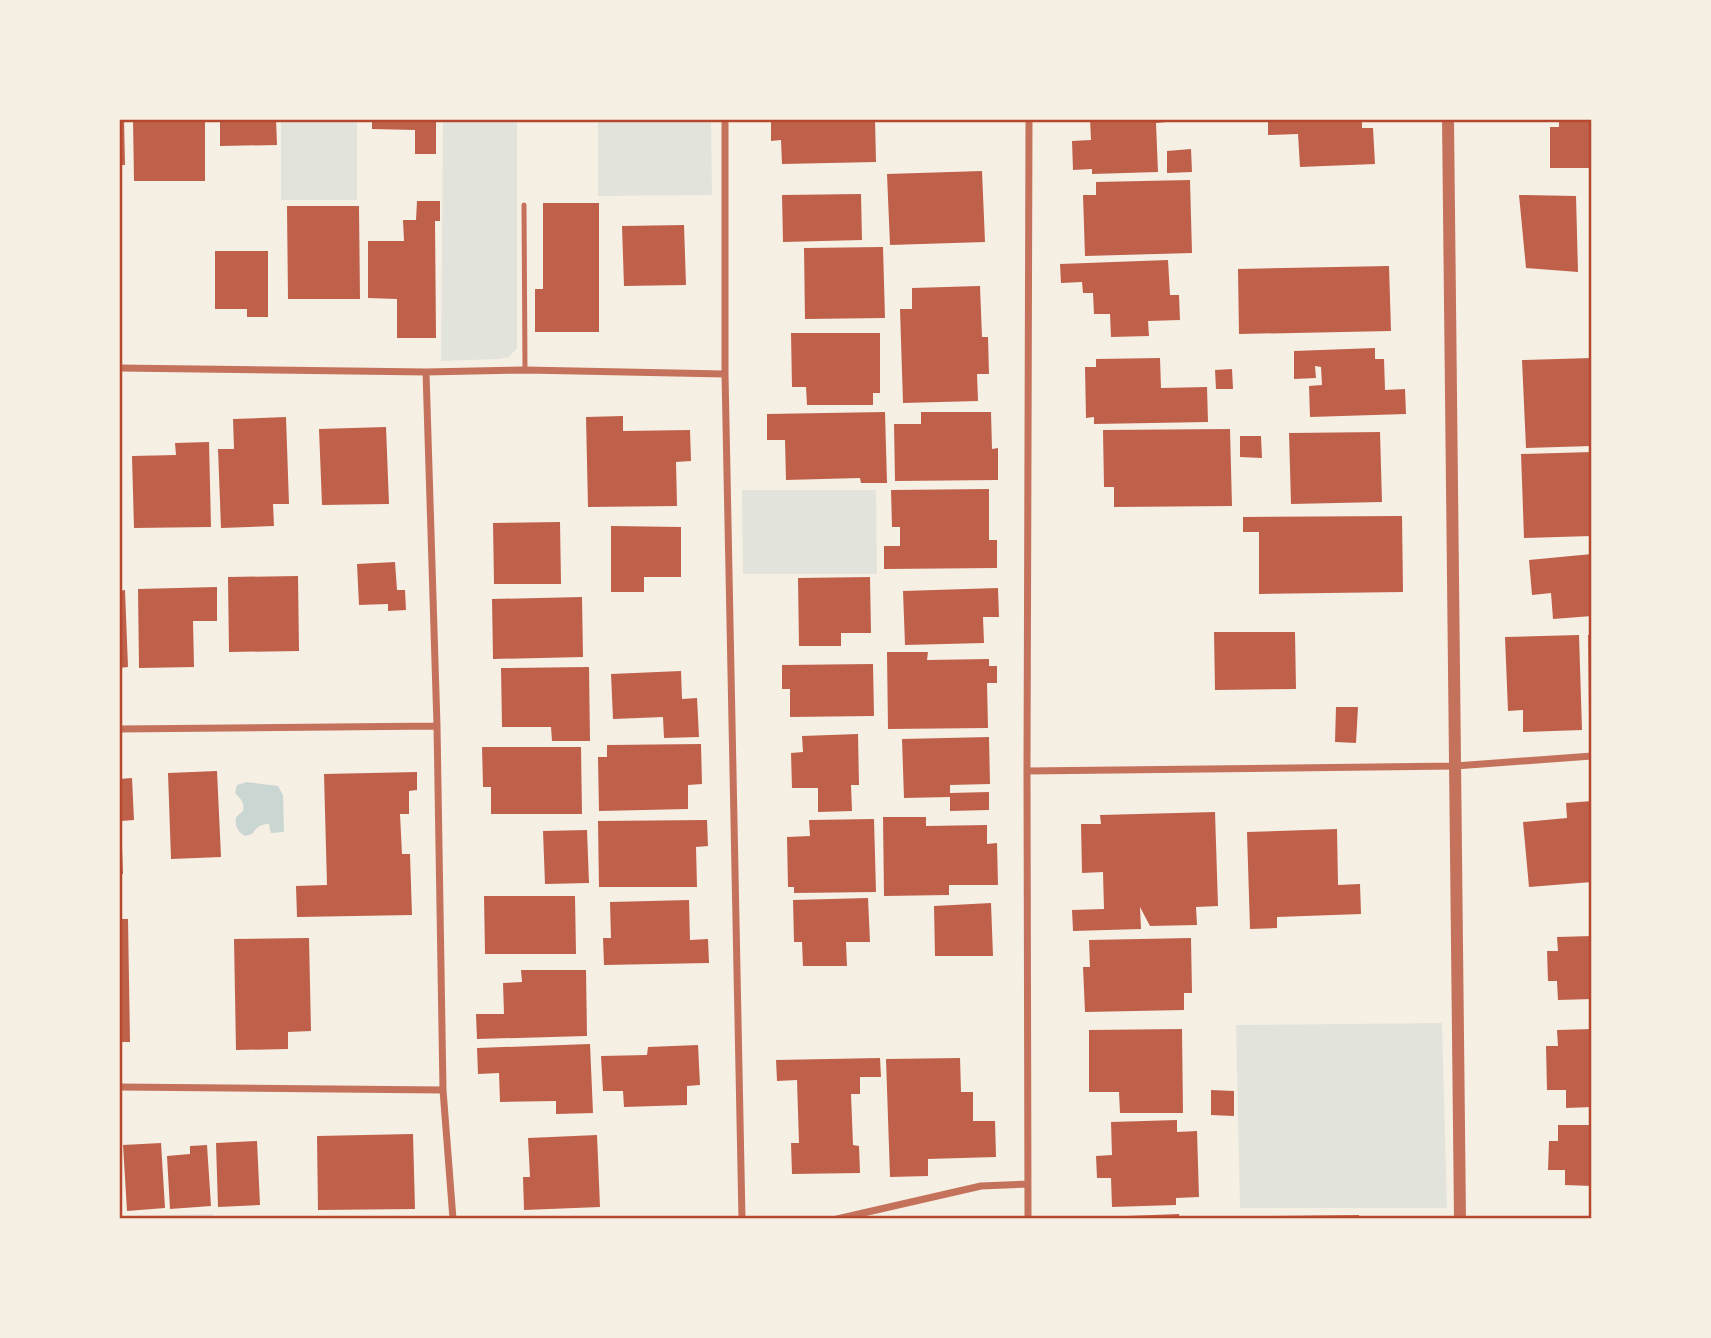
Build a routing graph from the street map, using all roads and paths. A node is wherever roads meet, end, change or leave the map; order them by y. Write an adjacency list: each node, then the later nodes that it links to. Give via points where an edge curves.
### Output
1 (725, 119): 8 (street)
2 (1029, 119): 13 (street)
3 (1448, 119): 12 (street)
4 (524, 205): 6 (lane)
5 (119, 368): 7 (street)
6 (525, 370): 7 (street); 8 (street)
7 (426, 372): 9 (street)
8 (725, 374): 18 (street)
9 (437, 726): 10 (street); 15 (street)
10 (119, 729)
11 (1592, 756): 12 (street)
12 (1455, 766): 13 (street); 21 (street)
13 (1027, 771): 16 (street)
14 (119, 1087): 15 (street)
15 (443, 1090): 17 (street)
16 (1027, 1184): 19 (street, via 981,1186); 20 (street)
17 (453, 1219)
18 (742, 1219)
19 (837, 1219)
20 (1028, 1219)
21 (1460, 1219)

